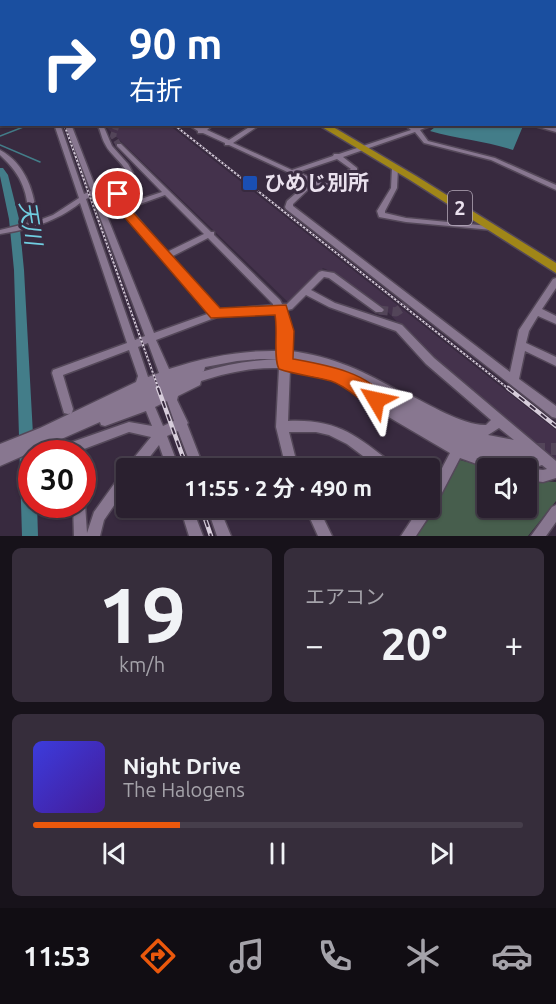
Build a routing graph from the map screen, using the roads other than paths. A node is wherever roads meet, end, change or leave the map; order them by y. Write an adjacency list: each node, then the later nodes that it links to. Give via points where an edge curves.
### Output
1 (58, 126): 25 (street)
2 (69, 126): 23 (street)
3 (101, 126): 26 (street, via 109,147 130,173 118,194)
4 (192, 126): 13 (street)
5 (209, 126): 13 (street)
6 (256, 126): 14 (street)
7 (324, 126): 16 (highway, 2)
8 (409, 126): 12 (street)
9 (428, 126): 12 (street)
10 (539, 126): 11 (street)
11 (556, 130)
12 (417, 131): 16 (street); 22 (street, via 426,142 493,159)
13 (200, 132): 14 (street)
14 (227, 144): 20 (street)
15 (119, 145): 24 (street)
16 (363, 148): 18 (street); 19 (highway, 2)
17 (0, 152): 28 (street, via 20,171 32,192)
18 (336, 155): 20 (street); 21 (street, via 356,169 326,186)
19 (396, 168): 29 (highway, 2); 29 (street, via 394,188 382,215)
20 (295, 171): 21 (street)
21 (314, 182): 32 (street, via 289,207)
22 (556, 188)
23 (95, 192): 25 (street); 27 (street)
24 (166, 192): 26 (street); 31 (street)
25 (81, 198): 28 (street, via 66,211); 44 (street)
26 (124, 209): 27 (street); 33 (street)
27 (103, 215): 43 (street)
28 (30, 226): 30 (street)
29 (489, 228): 34 (highway, 2)
30 (0, 232)
31 (211, 234): 33 (street); 38 (street)
32 (346, 249): 37 (street); 51 (street)
33 (166, 256): 41 (street)
34 (556, 269)
35 (556, 281): 40 (street)
36 (306, 291): 38 (street, via 289,307); 39 (street, via 322,274 331,275); 59 (street, via 332,305 399,328 430,361)
37 (409, 303)
38 (281, 309): 41 (street); 47 (street, via 286,324)
39 (379, 310)
40 (537, 311): 42 (street); 45 (street, via 524,330)
41 (216, 314): 43 (street)
42 (556, 320)
43 (150, 337): 44 (street); 50 (street)
44 (130, 344): 52 (street, via 143,376); 57 (street, via 57,373)
45 (523, 346): 48 (street); 51 (street)
46 (228, 358): 47 (street); 50 (street); 63 (street)
47 (285, 359): 49 (street); 53 (street, via 332,363); 54 (street); 61 (street)
48 (556, 362)
49 (240, 366): 55 (street); 63 (street, via 196,376)
50 (168, 374): 52 (street)
51 (514, 379): 58 (street)
52 (141, 385): 63 (street)
53 (379, 386): 59 (street, via 476,429 486,431); 65 (street, via 456,431 495,444)
54 (364, 389): 67 (street, via 389,411); 75 (street, via 453,440 497,455)
55 (174, 393): 56 (street); 60 (street, via 172,400)
56 (146, 406): 62 (street, via 152,410); 63 (street)
57 (68, 409)
58 (556, 413)
59 (499, 421): 76 (street)
60 (182, 423): 62 (street); 70 (street)
61 (282, 427): 71 (street); 72 (street, via 310,425 331,429)
62 (161, 434): 64 (street, via 129,427); 68 (street); 69 (street)
63 (45, 437): 66 (street); 74 (street)
64 (94, 440)
65 (527, 448)
66 (0, 450)
67 (457, 451): 73 (street); 78 (street)
68 (141, 458)
69 (169, 458)
70 (194, 458)
71 (290, 458)
72 (374, 458)
73 (477, 458)
74 (0, 460)
75 (539, 460)
76 (556, 471): 77 (street)
77 (537, 475)
78 (440, 483)
79 (116, 492): 87 (street, via 99,517)
80 (556, 511): 92 (street)
81 (80, 518): 86 (street)
82 (190, 518): 88 (street)
83 (217, 518): 89 (street)
84 (317, 518): 90 (street)
85 (420, 518): 91 (street)
86 (81, 536)
87 (93, 536)
88 (196, 536)
89 (224, 536)
90 (326, 536)
91 (408, 536)
92 (538, 536)

